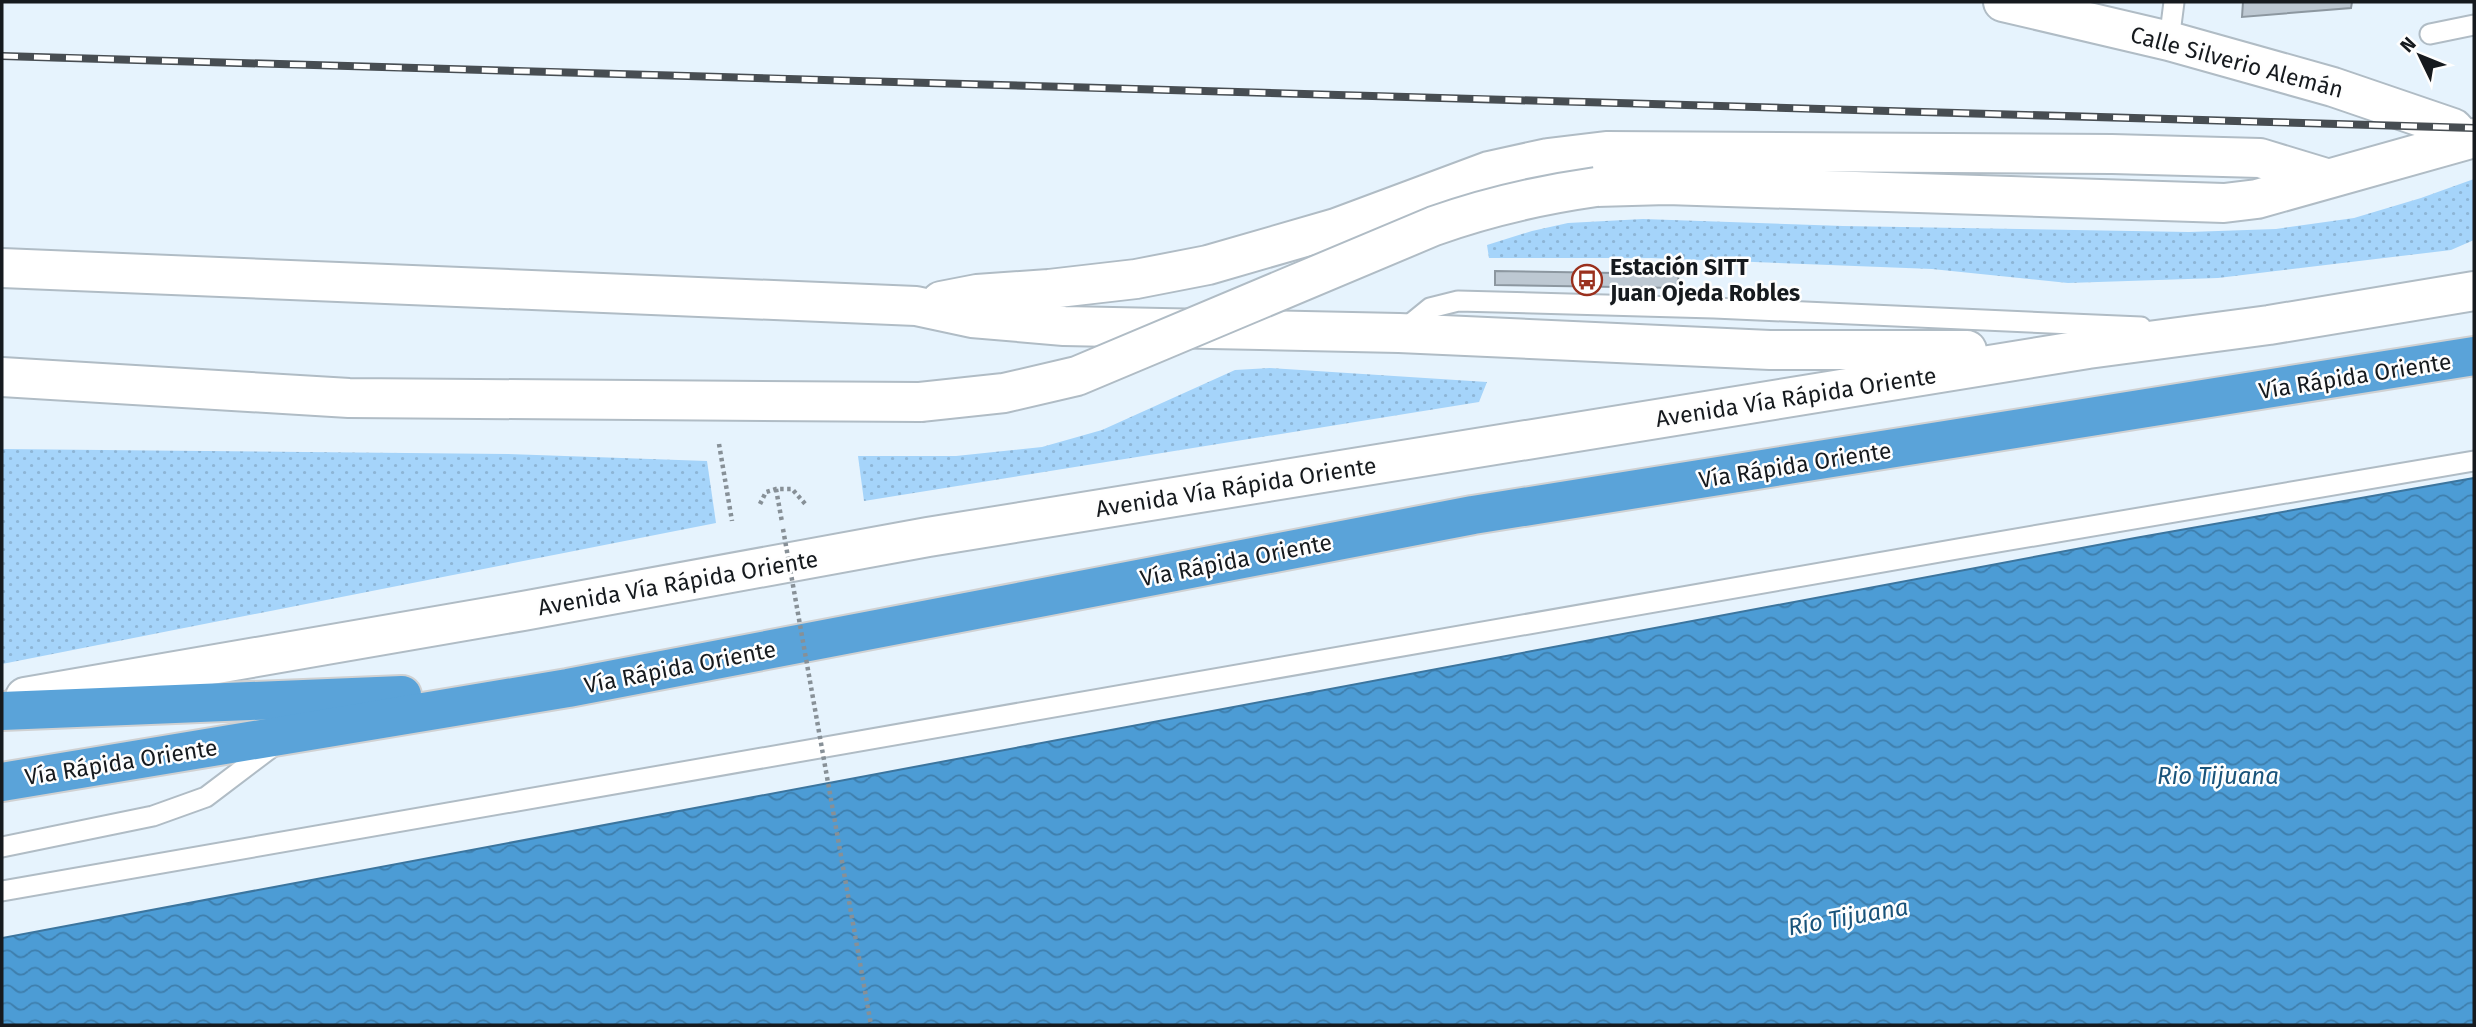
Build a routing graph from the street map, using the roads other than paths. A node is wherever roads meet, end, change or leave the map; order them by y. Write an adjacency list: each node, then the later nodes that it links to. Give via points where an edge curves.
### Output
1 (2003, 2): 5 (main road, Calle Silverio Alemán)
2 (2174, 2): 5 (lane)
3 (2474, 25): 4 (lane)
4 (2430, 34)
5 (2169, 41): 6 (main road, Calle Silverio Alemán, via 2345,91 2453,128)
6 (2469, 139): 7 (main road)
7 (2326, 178): 10 (main road, via 2260,158 1606,151 1489,171 1336,228 1208,265 1136,279 977,294); 15 (main road, bridge, via 2257,199 2224,203 1667,185 1548,194 1434,226 1077,376 1004,393 920,402 349,398)
8 (2, 268): 10 (main road)
9 (2474, 291): 11 (main road, Avenida Vía Rápida Oriente)
10 (916, 306): 12 (main road, via 972,318 1064,326)
11 (2229, 330): 12 (lane, via 1458,301 1430,308); 13 (main road, Avenida Vía Rápida Oriente)
12 (1399, 333): 13 (main road, via 1770,350)
13 (2088, 349): 18 (main road, Avenida Vía Rápida Oriente, via 928,537)
14 (2474, 356): 17 (highway, Vía Rápida Oriente, via 1473,515)
15 (2, 377)
16 (2474, 461): 23 (lane)
17 (568, 688): 19 (highway); 20 (highway, Vía Rápida Oriente)
18 (2, 701)
19 (2, 711)
20 (288, 734): 21 (highway, Vía Rápida Oriente); 22 (lane, via 206,797 153,816)
21 (2, 782)
22 (2, 847)
23 (2, 891)

